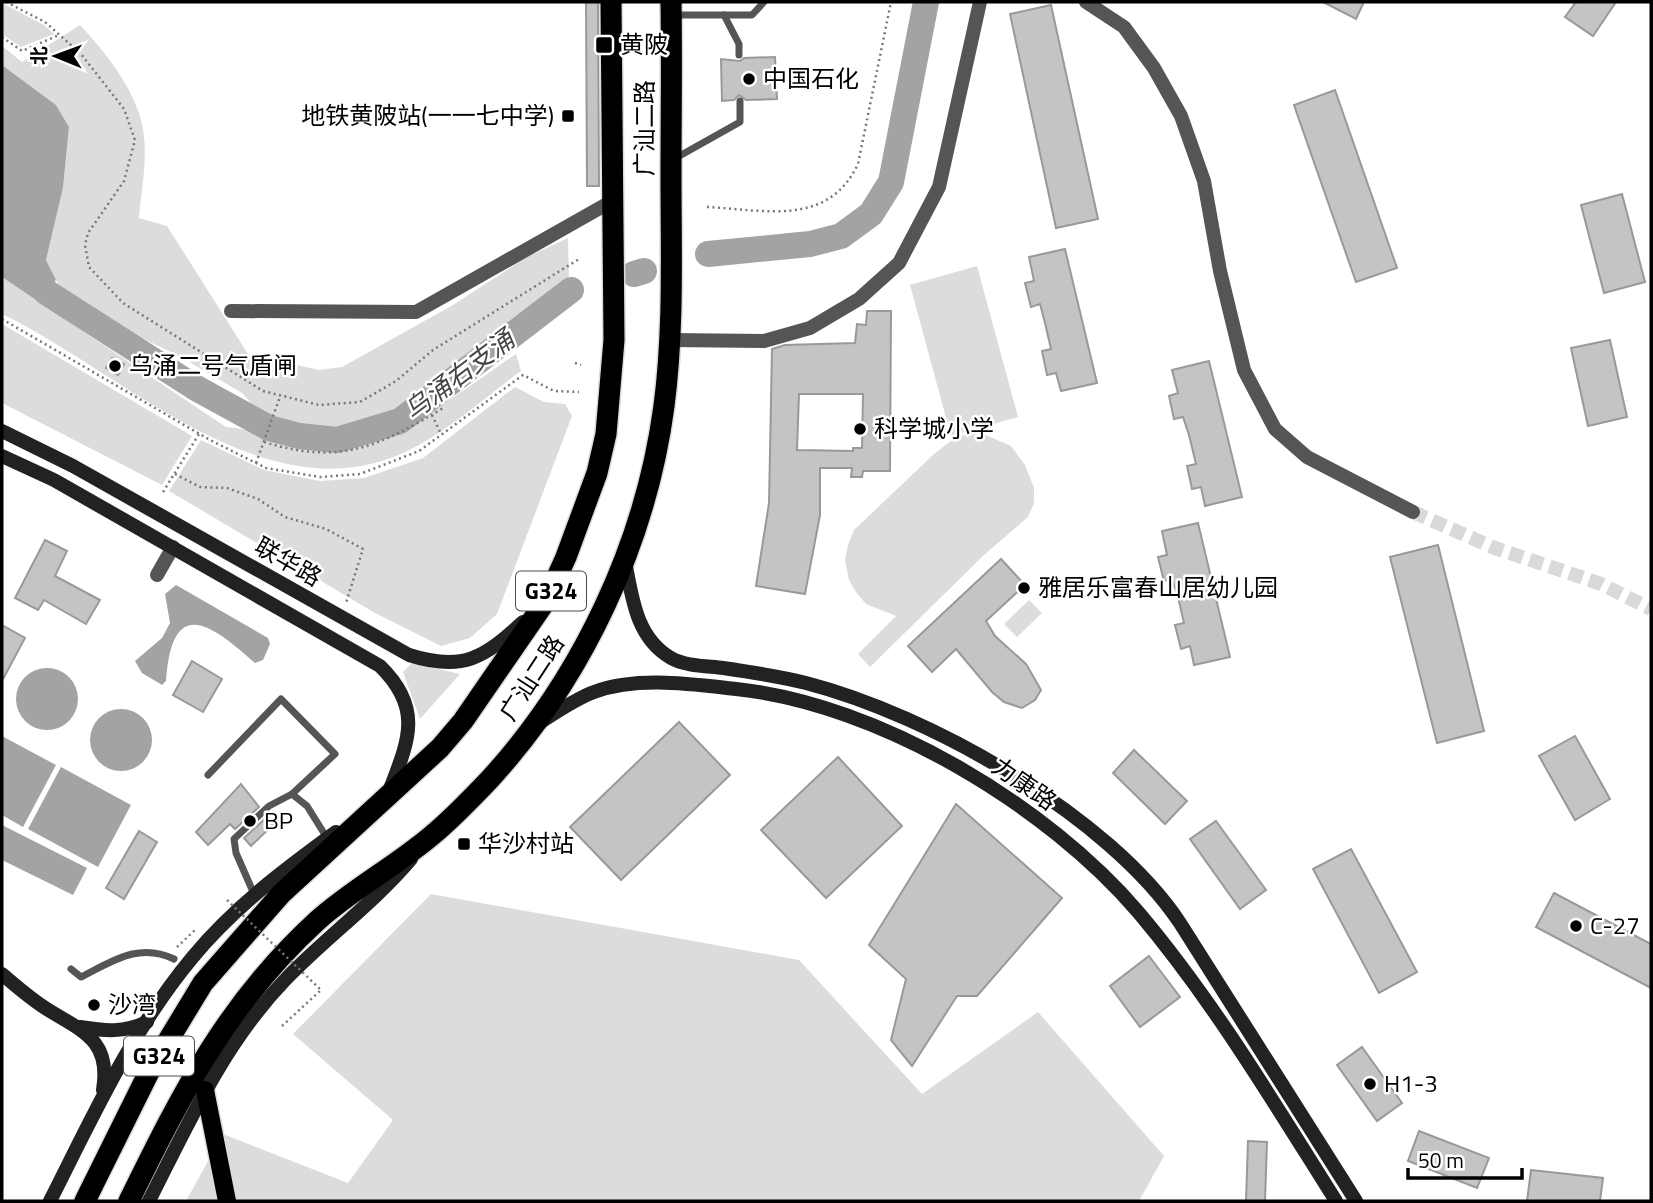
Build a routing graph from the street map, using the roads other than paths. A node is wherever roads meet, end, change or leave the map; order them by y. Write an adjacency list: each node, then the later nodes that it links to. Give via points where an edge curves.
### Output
1 (611, 2): 10 (highway, 广汕二路 / G324)
2 (764, 2): 6 (lane, via 752,15)
3 (980, 2): 12 (street, via 939,187 900,263 859,299 810,328 764,341)
4 (1086, 2): 15 (street, via 1124,27 1181,116 1204,181 1244,370 1275,429 1307,457)
5 (671, 8): 6 (lane); 9 (highway, 广汕二路 / G324)
6 (724, 15): 7 (lane, via 739,44)
7 (739, 55)
8 (740, 101): 9 (lane, via 740,122)
9 (671, 161): 12 (highway, 广汕二路 / G324)
10 (614, 200): 11 (street, via 416,312); 19 (highway, 广汕二路 / G324, via 614,340 606,434 585,511)
11 (231, 312)
12 (669, 340): 17 (highway, 广汕二路 / G324, via 658,443)
13 (2, 431): 19 (street, 联华路, via 73,466 409,655 429,661 471,661 488,652)
14 (2, 456): 16 (street, 联华路, via 54,480)
15 (1413, 512)
16 (173, 548): 18 (street); 22 (street, 联华路, via 380,666 396,681 410,723)
17 (624, 559): 20 (highway, 广汕二路 / G324, via 586,644); 40 (street, 力康路, via 636,615 645,634 673,659 803,682 909,719 988,761 1133,864 1180,923)
18 (157, 575)
19 (547, 599): 22 (highway, 广汕二路 / G324, via 463,721 440,748)
20 (530, 730): 24 (highway, 广汕二路 / G324, via 490,778); 39 (street, 力康路, via 568,705 611,687 721,688 778,695 850,716 961,769 1085,859 1138,912 1207,1002)
21 (208, 775): 23 (lane, via 281,699 335,754)
22 (388, 793): 25 (street); 35 (highway, 广汕二路 / G324, via 281,894 224,956 184,1012)
23 (292, 794): 25 (lane, via 307,806); 26 (lane, via 269,806 234,839)
24 (430, 837): 32 (street, via 383,893 283,981); 36 (highway, 广汕二路 / G324, via 337,905 273,965 217,1035)
25 (327, 838): 26 (street)
26 (254, 894): 30 (street, via 193,956)
27 (174, 959): 28 (lane, via 144,950 81,977)
28 (71, 969)
29 (5, 983): 31 (street)
30 (148, 1021): 31 (street, via 117,1031); 33 (street)
31 (80, 1027): 33 (street, via 102,1055)
32 (205, 1090): 37 (street); 38 (main road)
33 (102, 1099): 34 (street)
34 (50, 1201)
35 (85, 1201)
36 (129, 1201)
37 (149, 1201)
38 (227, 1201)
39 (1336, 1201)
40 (1356, 1201)

